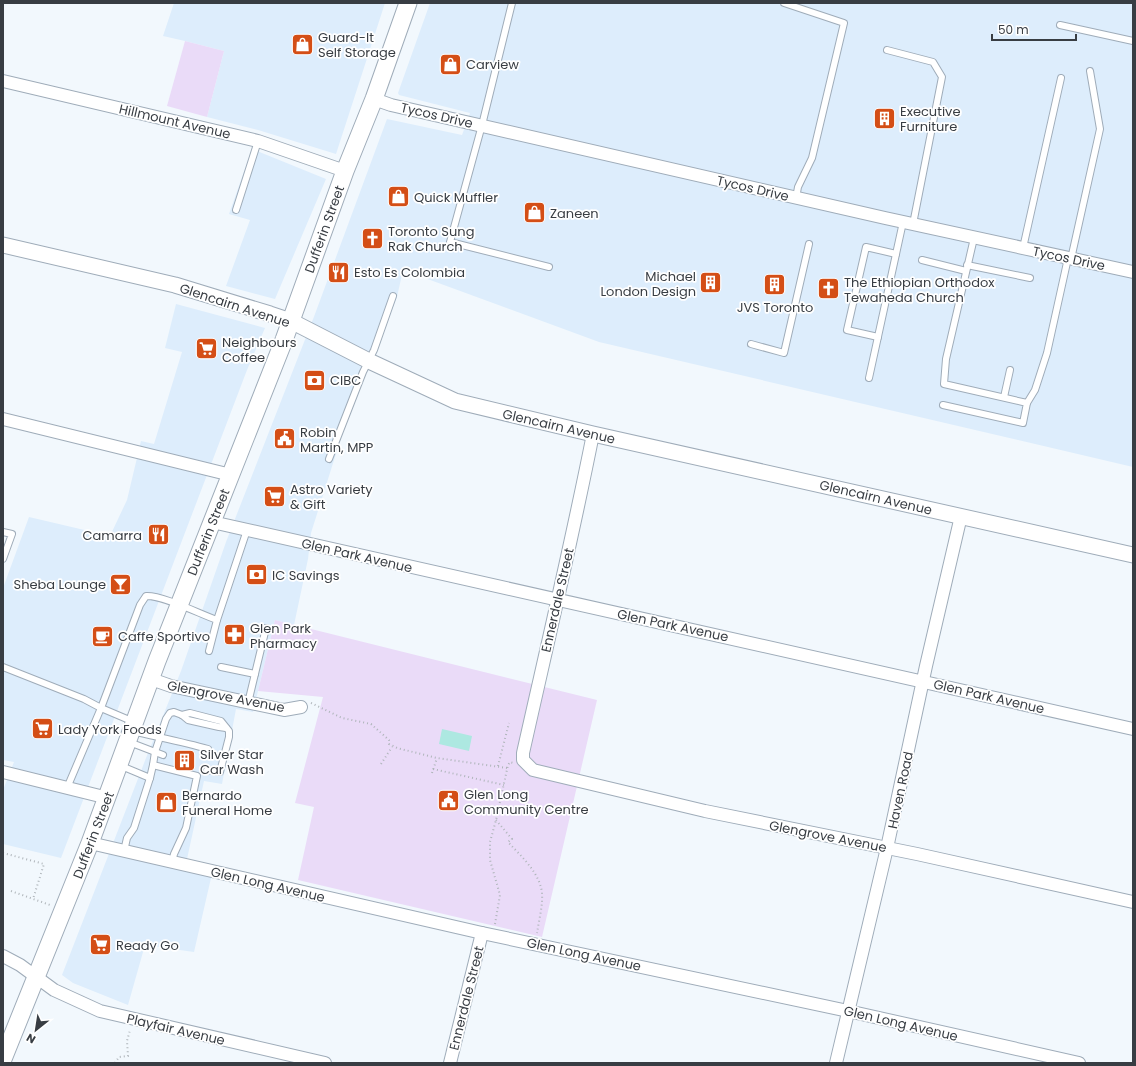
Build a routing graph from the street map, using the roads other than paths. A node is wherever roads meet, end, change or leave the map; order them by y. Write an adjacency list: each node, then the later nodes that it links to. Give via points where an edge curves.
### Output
1 (408, 3): 10 (main road, Dufferin Street)
2 (512, 3): 11 (lane)
3 (784, 3): 14 (lane, via 844,23 812,158 798,187)
4 (1060, 25): 5 (lane)
5 (1133, 41)
6 (887, 50): 16 (lane, via 933,62 942,77)
7 (1090, 71): 22 (lane, via 1100,129)
8 (1061, 78): 20 (lane)
9 (3, 81): 12 (street, Hillmount Avenue)
10 (374, 99): 11 (street, Tycos Drive); 13 (main road, Dufferin Street)
11 (482, 125): 14 (street, Tycos Drive); 24 (lane, via 450,242)
12 (258, 141): 13 (street, Hillmount Avenue); 15 (lane)
13 (345, 171): 29 (main road, Dufferin Street)
14 (796, 198): 16 (street, Tycos Drive)
15 (236, 210)
16 (908, 223): 17 (street, Tycos Drive); 21 (lane)
17 (974, 238): 20 (street, Tycos Drive); 25 (lane)
18 (809, 244): 31 (lane, via 784,352)
19 (3, 245): 29 (street, Glencairn Avenue, via 175,285)
20 (1023, 248): 22 (street, Tycos Drive)
21 (896, 254): 30 (lane); 30 (lane, via 866,247 847,330)
22 (1069, 258): 26 (street, Tycos Drive); 36 (lane, via 1047,353 1035,390)
23 (922, 260): 25 (lane)
24 (549, 267)
25 (967, 268): 27 (lane); 35 (lane, via 946,359 944,384)
26 (1133, 272)
27 (1030, 278)
28 (393, 296): 32 (lane)
29 (290, 321): 32 (street, Glencairn Avenue); 41 (main road, Dufferin Street)
30 (878, 337): 34 (lane)
31 (752, 344)
32 (369, 361): 39 (street, Glencairn Avenue, via 455,401); 40 (lane)
33 (1010, 370): 35 (lane)
34 (869, 378)
35 (1004, 398): 36 (lane)
36 (1027, 403): 37 (lane, via 1023,423)
37 (943, 405)
38 (3, 420): 41 (street)
39 (593, 434): 42 (street, Glencairn Avenue); 48 (street, Ennerdale Street)
40 (328, 459)
41 (231, 475): 43 (main road, Dufferin Street)
42 (961, 516): 46 (street, Glencairn Avenue); 57 (street, Haven Road)
43 (212, 522): 44 (street, Glen Park Avenue); 49 (main road, Dufferin Street)
44 (247, 530): 48 (street, Glen Park Avenue); 50 (lane)
45 (3, 532): 47 (lane, via 12,534)
46 (1133, 555)
47 (3, 559)
48 (556, 599): 57 (street, Glen Park Avenue); 67 (street, Ennerdale Street, via 523,753)
49 (179, 606): 50 (lane); 56 (main road, Dufferin Street); 60 (lane, via 162,598 146,596 140,605)
50 (217, 620): 52 (lane)
51 (266, 628): 55 (lane)
52 (209, 651)
53 (3, 667): 60 (lane)
54 (221, 667): 55 (lane)
55 (255, 674): 58 (lane)
56 (151, 679): 58 (street, Glengrove Avenue); 62 (main road, Dufferin Street)
57 (923, 681): 61 (street, Glen Park Avenue); 76 (street, Haven Road)
58 (248, 703): 59 (street, Glengrove Avenue, via 284,710)
59 (301, 706)
60 (101, 708): 62 (lane); 73 (lane)
61 (1133, 729)
62 (132, 732): 63 (lane); 65 (lane); 68 (main road, Dufferin Street)
63 (161, 736): 64 (lane); 65 (lane); 70 (lane, via 167,716 174,712 188,720 226,728 229,737 220,772)
64 (208, 749)
65 (156, 752): 66 (lane); 69 (lane)
66 (163, 755)
67 (526, 764): 76 (street, Glengrove Avenue, via 538,772 682,806)
68 (119, 765): 72 (lane); 74 (main road, Dufferin Street)
69 (153, 765): 72 (lane); 78 (lane, via 198,777 186,828)
70 (207, 770)
71 (3, 772): 73 (street)
72 (150, 778): 77 (lane)
73 (67, 788): 74 (street)
74 (108, 798): 75 (main road, Dufferin Street)
75 (90, 843): 77 (street, Glen Long Avenue); 82 (main road, Dufferin Street)
76 (887, 848): 79 (street, Glengrove Avenue); 83 (street, Haven Road)
77 (124, 851): 78 (street, Glen Long Avenue)
78 (172, 862): 80 (street, Glen Long Avenue)
79 (1133, 902)
80 (488, 934): 83 (street, Glen Long Avenue); 87 (street, Ennerdale Street)
81 (3, 956): 82 (street, Playfair Avenue)
82 (35, 977): 84 (main road, Dufferin Street); 85 (street, Playfair Avenue, via 54,990 100,1011)
83 (848, 1011): 88 (street, Haven Road); 89 (street, Glen Long Avenue)
84 (3, 1059)
85 (309, 1061): 86 (street, Playfair Avenue)
86 (325, 1063)
87 (450, 1063)
88 (836, 1063)
89 (1079, 1063)

